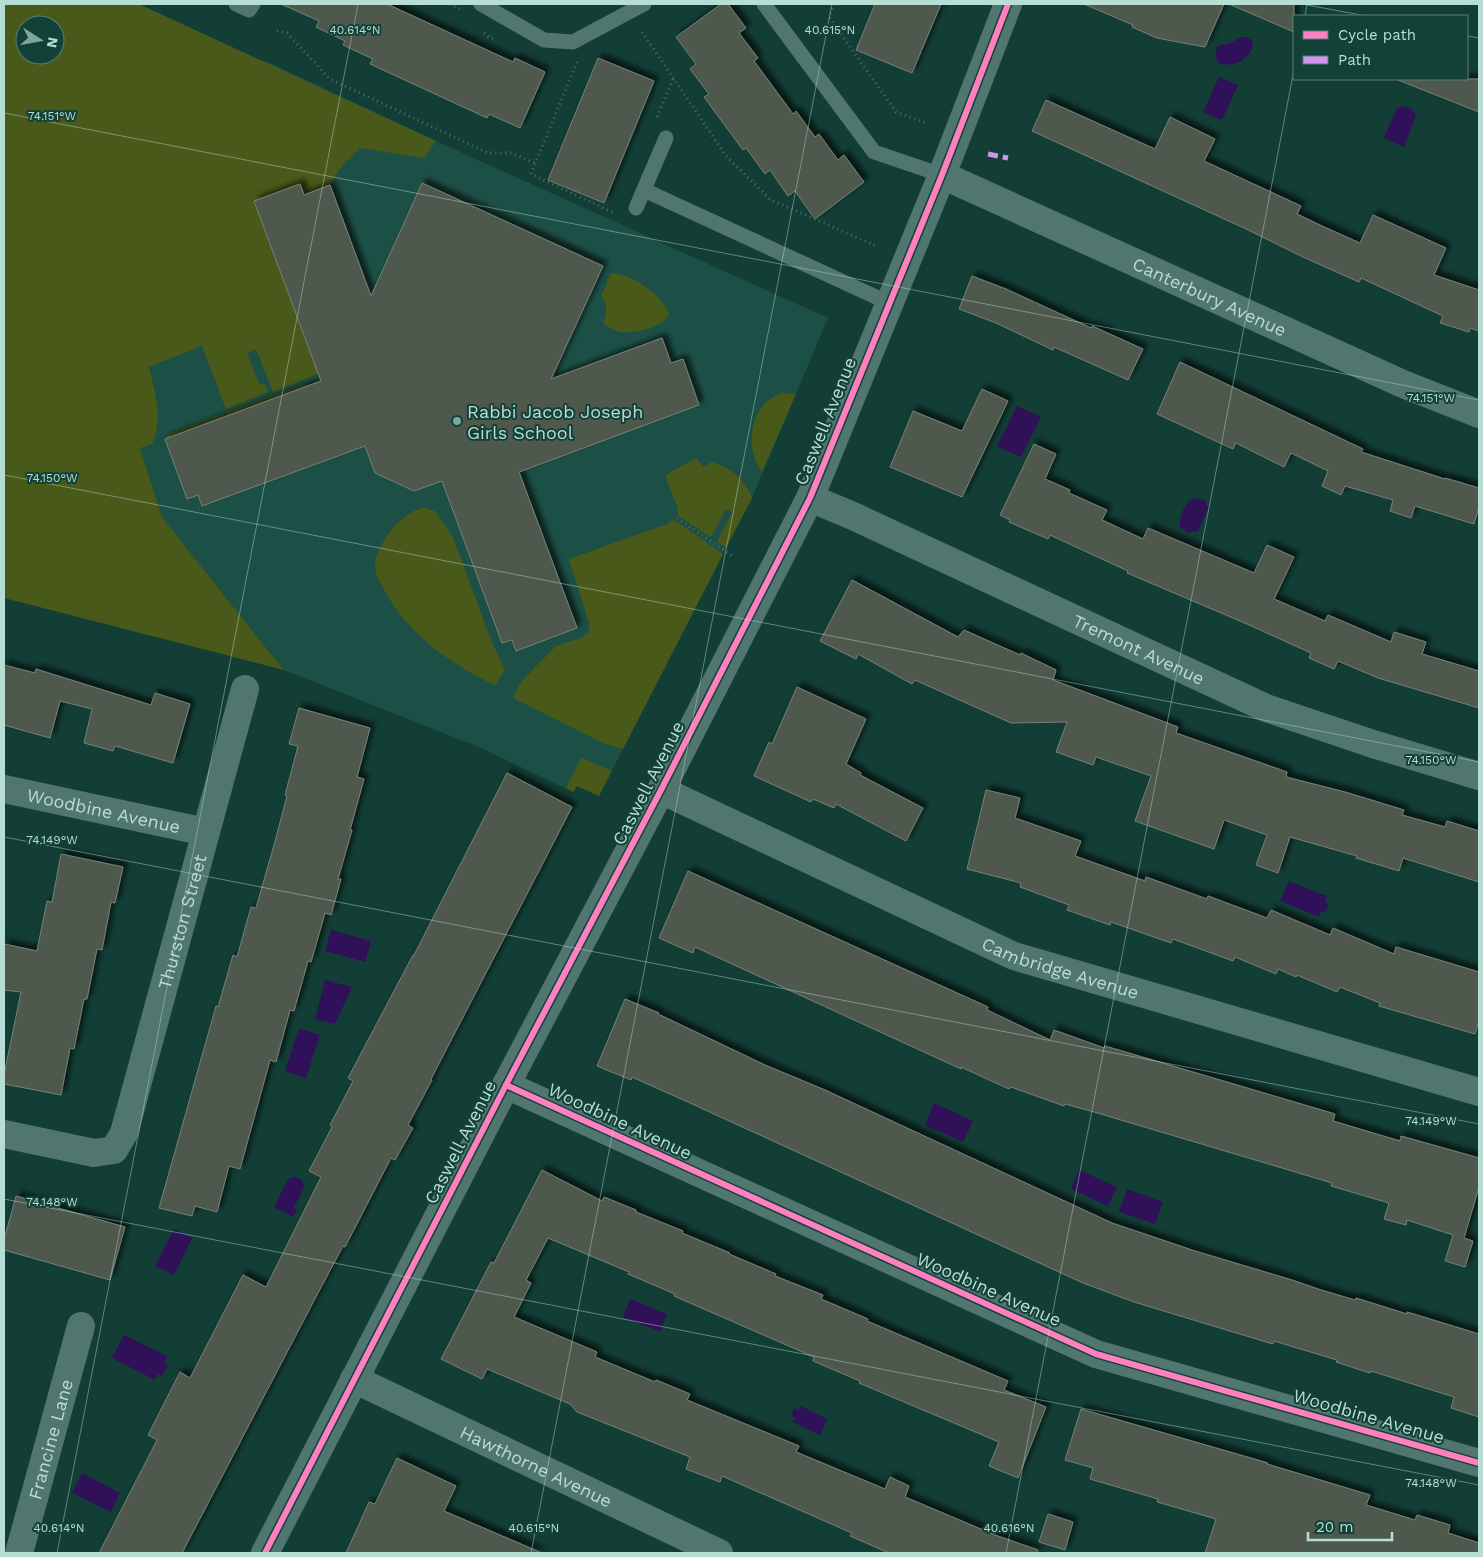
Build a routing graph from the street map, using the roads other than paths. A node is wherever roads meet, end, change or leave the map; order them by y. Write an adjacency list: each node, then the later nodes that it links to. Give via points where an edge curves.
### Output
1 (236, 4): 2 (lane, via 249,10)
2 (253, 4)
3 (481, 4): 4 (lane, via 544,40 574,42)
4 (644, 4)
5 (764, 4): 8 (lane, via 874,152)
6 (1008, 4): 8 (street, Caswell Avenue)
7 (666, 138): 9 (lane)
8 (942, 175): 11 (street, Caswell Avenue); 12 (street, Canterbury Avenue, via 1403,384)
9 (644, 190): 10 (lane); 11 (lane)
10 (636, 208)
11 (889, 303): 13 (street, Caswell Avenue)
12 (1479, 414)
13 (810, 498): 15 (street, Tremont Avenue, via 1266,708); 17 (street, Caswell Avenue)
14 (245, 689): 18 (street, Thurston Street)
15 (1479, 776)
16 (4, 789): 18 (street, Woodbine Avenue)
17 (661, 790): 19 (street, Caswell Avenue); 20 (street, Cambridge Avenue, via 1014,956)
18 (206, 832): 21 (street, Thurston Street, via 124,1133 114,1150 94,1153)
19 (506, 1085): 23 (street, Caswell Avenue); 24 (street, Woodbine Avenue, via 1096,1354)
20 (1479, 1092)
21 (4, 1134)
22 (81, 1326): 25 (street, Francine Lane)
23 (354, 1379): 26 (street, Caswell Avenue); 27 (street, Hawthorne Avenue)
24 (1479, 1463)
25 (20, 1553)
26 (265, 1553)
27 (719, 1553)

